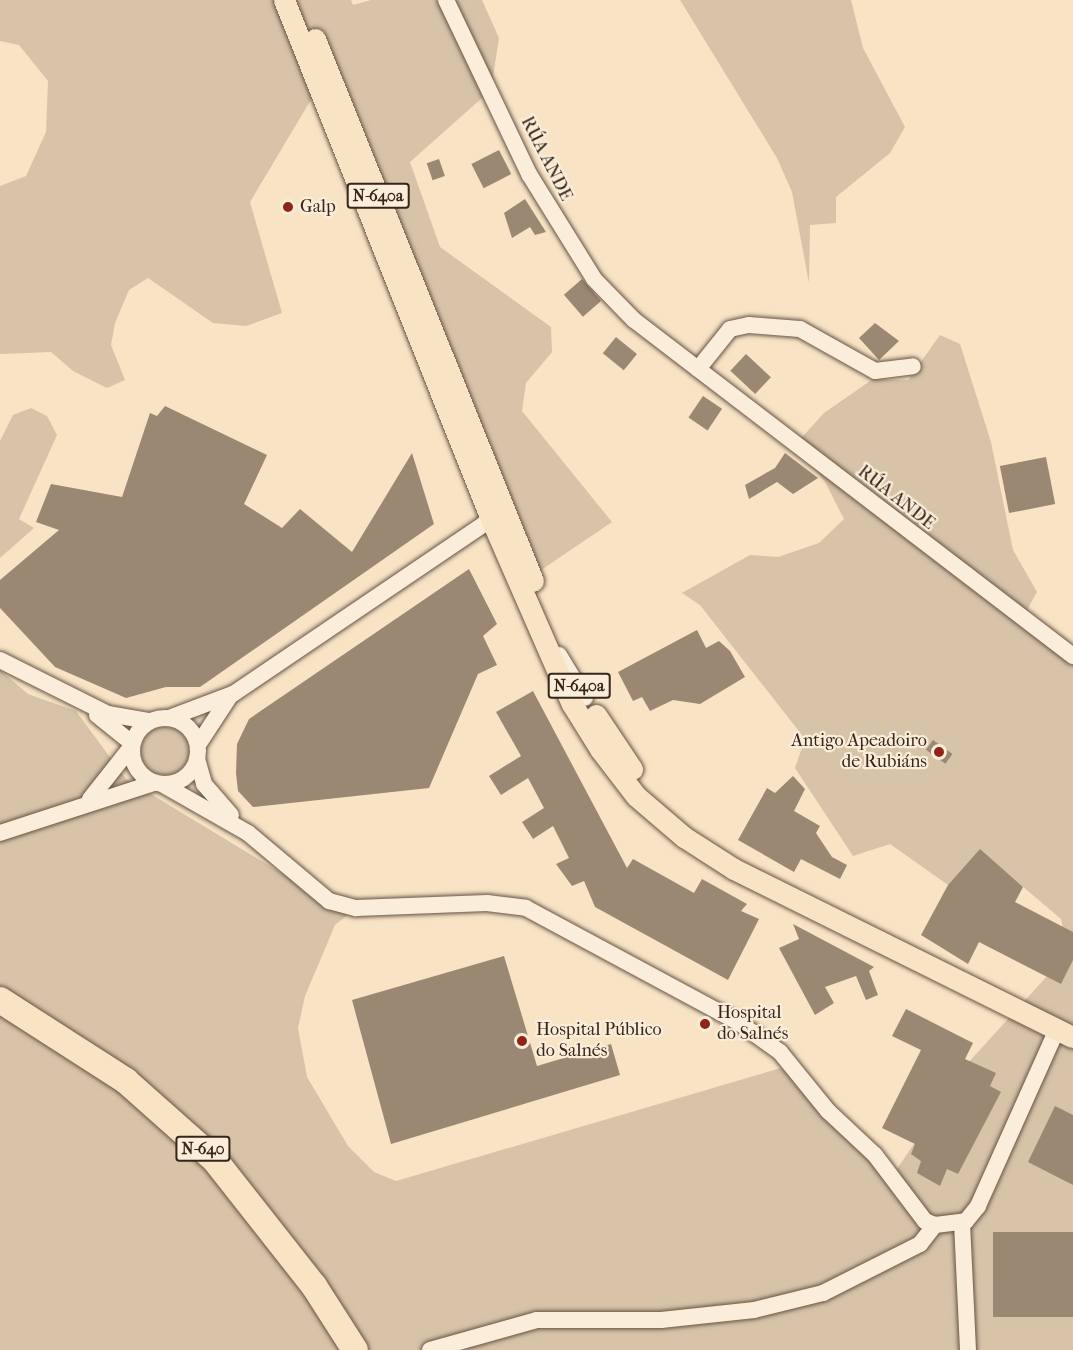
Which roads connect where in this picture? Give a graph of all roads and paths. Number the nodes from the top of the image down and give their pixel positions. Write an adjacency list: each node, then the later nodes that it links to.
1 (284, 0): 7 (main road, N-640a)
2 (299, 0): 6 (main road, N-640a)
3 (446, 0): 5 (street, RÚA ANDE)
4 (913, 366): 5 (street)
5 (698, 369): 8 (street, RÚA ANDE)
6 (457, 392): 7 (street); 12 (main road, N-640a)
7 (491, 519): 11 (street); 12 (street); 21 (main road, N-640a)
8 (1073, 656)
9 (0, 660): 10 (street)
10 (67, 694): 14 (street); 15 (street)
11 (233, 694): 13 (street); 16 (street)
12 (585, 698): 21 (main road, N-640a)
13 (169, 718): 14 (street); 16 (street)
14 (148, 722): 15 (street)
15 (132, 745): 17 (street); 18 (street)
16 (198, 752): 17 (street); 20 (street)
17 (158, 784): 18 (street); 20 (street)
18 (82, 805): 19 (street)
19 (0, 833)
20 (248, 833): 25 (street)
21 (804, 902): 23 (main road, N-640a)
22 (0, 1000): 26 (highway, N-640)
23 (1065, 1033): 24 (street)
24 (962, 1223): 25 (street); 28 (street)
25 (935, 1225): 27 (street)
26 (355, 1350)
27 (431, 1350)
28 (968, 1350)

